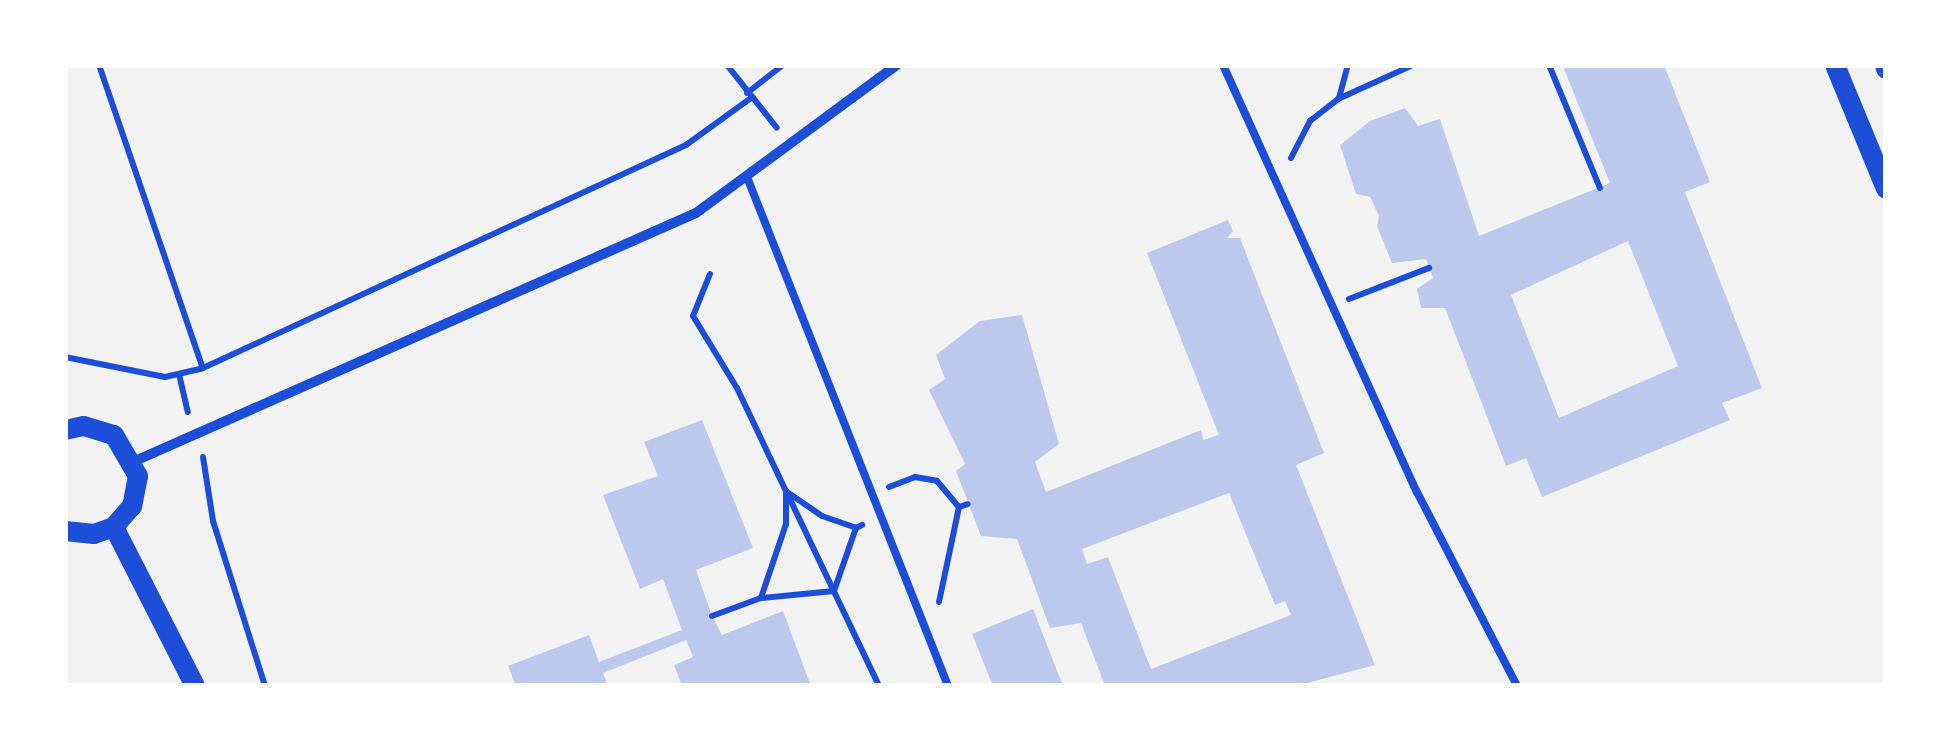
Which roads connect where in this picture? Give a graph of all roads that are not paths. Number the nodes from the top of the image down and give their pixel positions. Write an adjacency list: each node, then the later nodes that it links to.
1 (897, 65): 4 (street)
2 (1223, 65): 12 (lane)
3 (1836, 65): 5 (main road)
4 (747, 177): 7 (street); 11 (lane)
5 (1886, 188)
6 (66, 427): 7 (main road)
7 (134, 461): 8 (main road)
8 (114, 527): 9 (main road); 10 (main road)
9 (65, 531)
10 (195, 686)
11 (948, 686)
12 (1517, 686)

